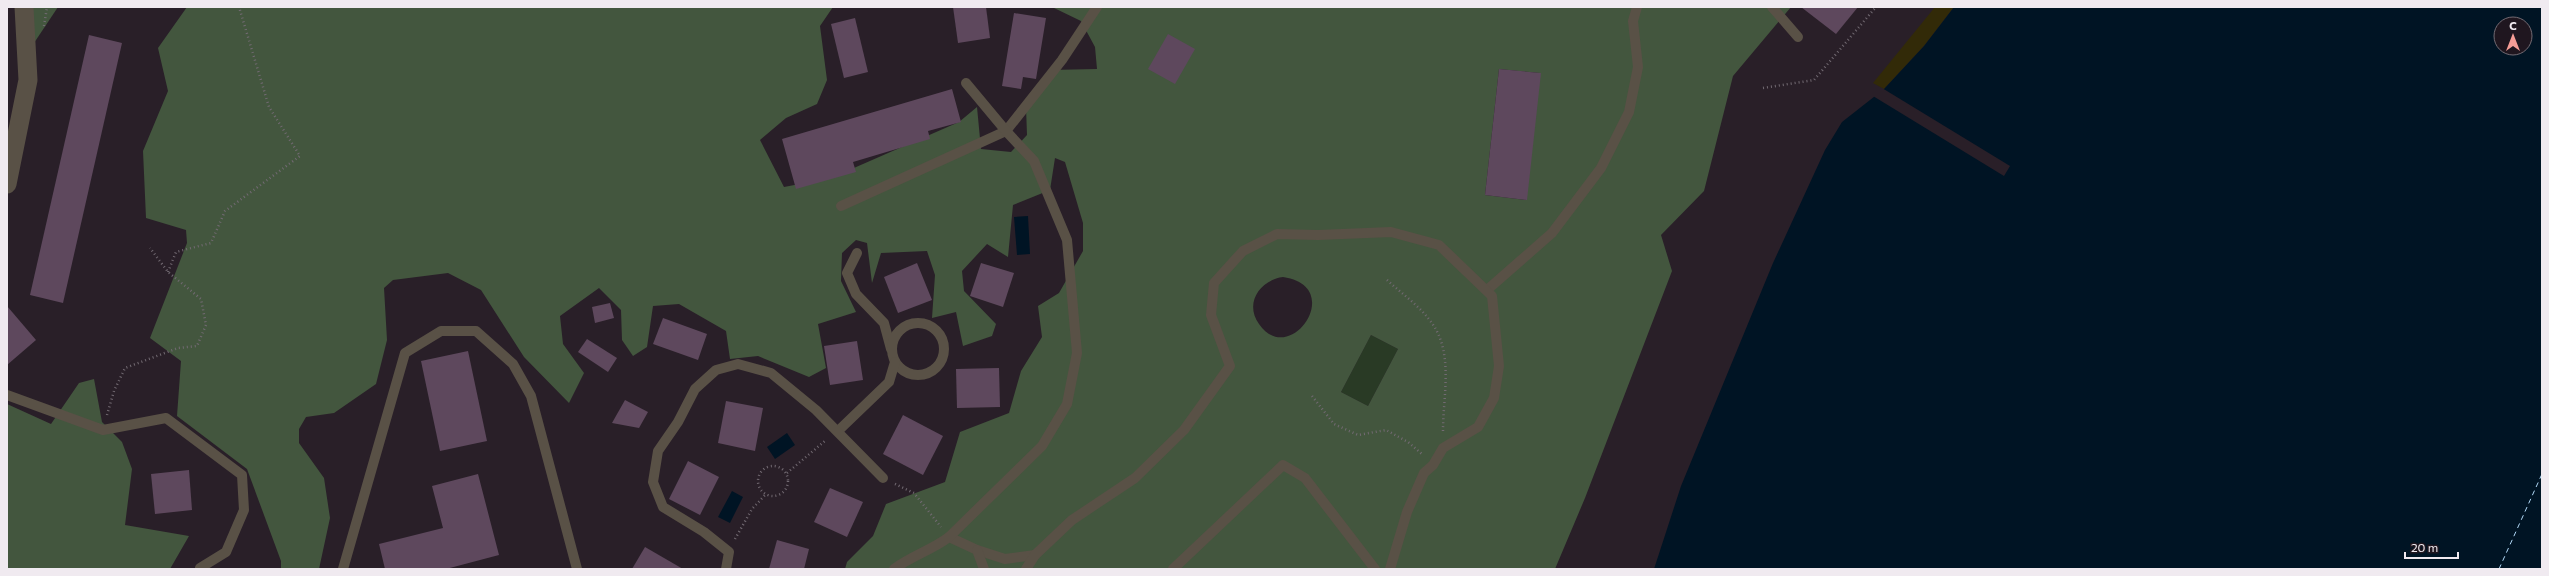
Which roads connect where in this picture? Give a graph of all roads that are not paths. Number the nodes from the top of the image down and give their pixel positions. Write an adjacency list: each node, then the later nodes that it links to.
1 (24, 7): 8 (street)
2 (1097, 7): 7 (lane)
3 (1637, 7): 11 (lane)
4 (1772, 7): 5 (lane)
5 (1798, 37)
6 (966, 82): 7 (lane)
7 (1006, 131): 9 (lane); 17 (lane)
8 (7, 184)
9 (841, 206)
10 (857, 253): 12 (lane)
11 (1487, 290): 19 (lane); 29 (lane)
12 (892, 349): 13 (lane); 13 (lane)
13 (895, 362): 15 (lane)
14 (7, 395): 20 (lane)
15 (838, 431): 16 (lane); 23 (lane)
16 (883, 478)
17 (949, 537): 18 (lane); 24 (lane)
18 (977, 550): 19 (lane); 25 (lane)
19 (1035, 555): 26 (lane)
20 (200, 568)
21 (343, 569): 22 (lane)
22 (576, 569)
23 (726, 569)
24 (894, 569)
25 (984, 569)
26 (1026, 569)
27 (1173, 569): 28 (lane)
28 (1375, 569)
29 (1390, 569)

